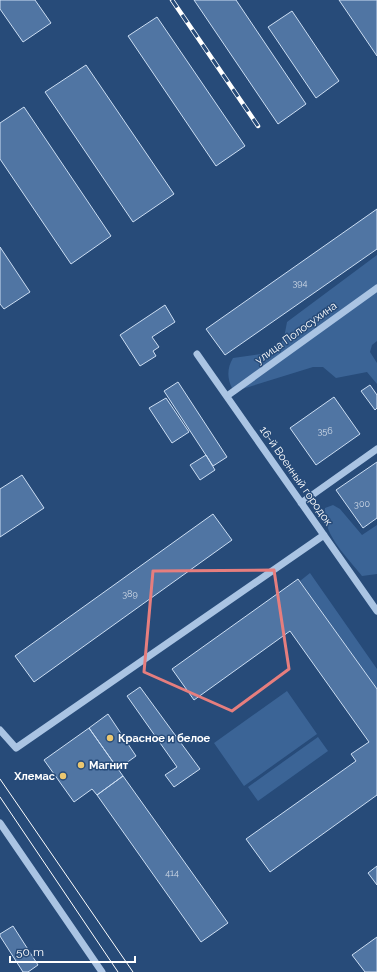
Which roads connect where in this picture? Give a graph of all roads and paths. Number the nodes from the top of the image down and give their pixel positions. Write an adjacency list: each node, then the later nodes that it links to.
1 (377, 288): 3 (street, улица Полосухина)
2 (197, 354): 3 (street, 16-й Военный городок)
3 (227, 396): 5 (street, 16-й Военный городок)
4 (377, 449): 5 (street)
5 (301, 504): 6 (street, 16-й Военный городок)
6 (324, 535): 7 (street, 16-й Военный городок); 8 (street)
7 (377, 612)
8 (0, 730)
9 (0, 823): 10 (street)
10 (102, 972)

